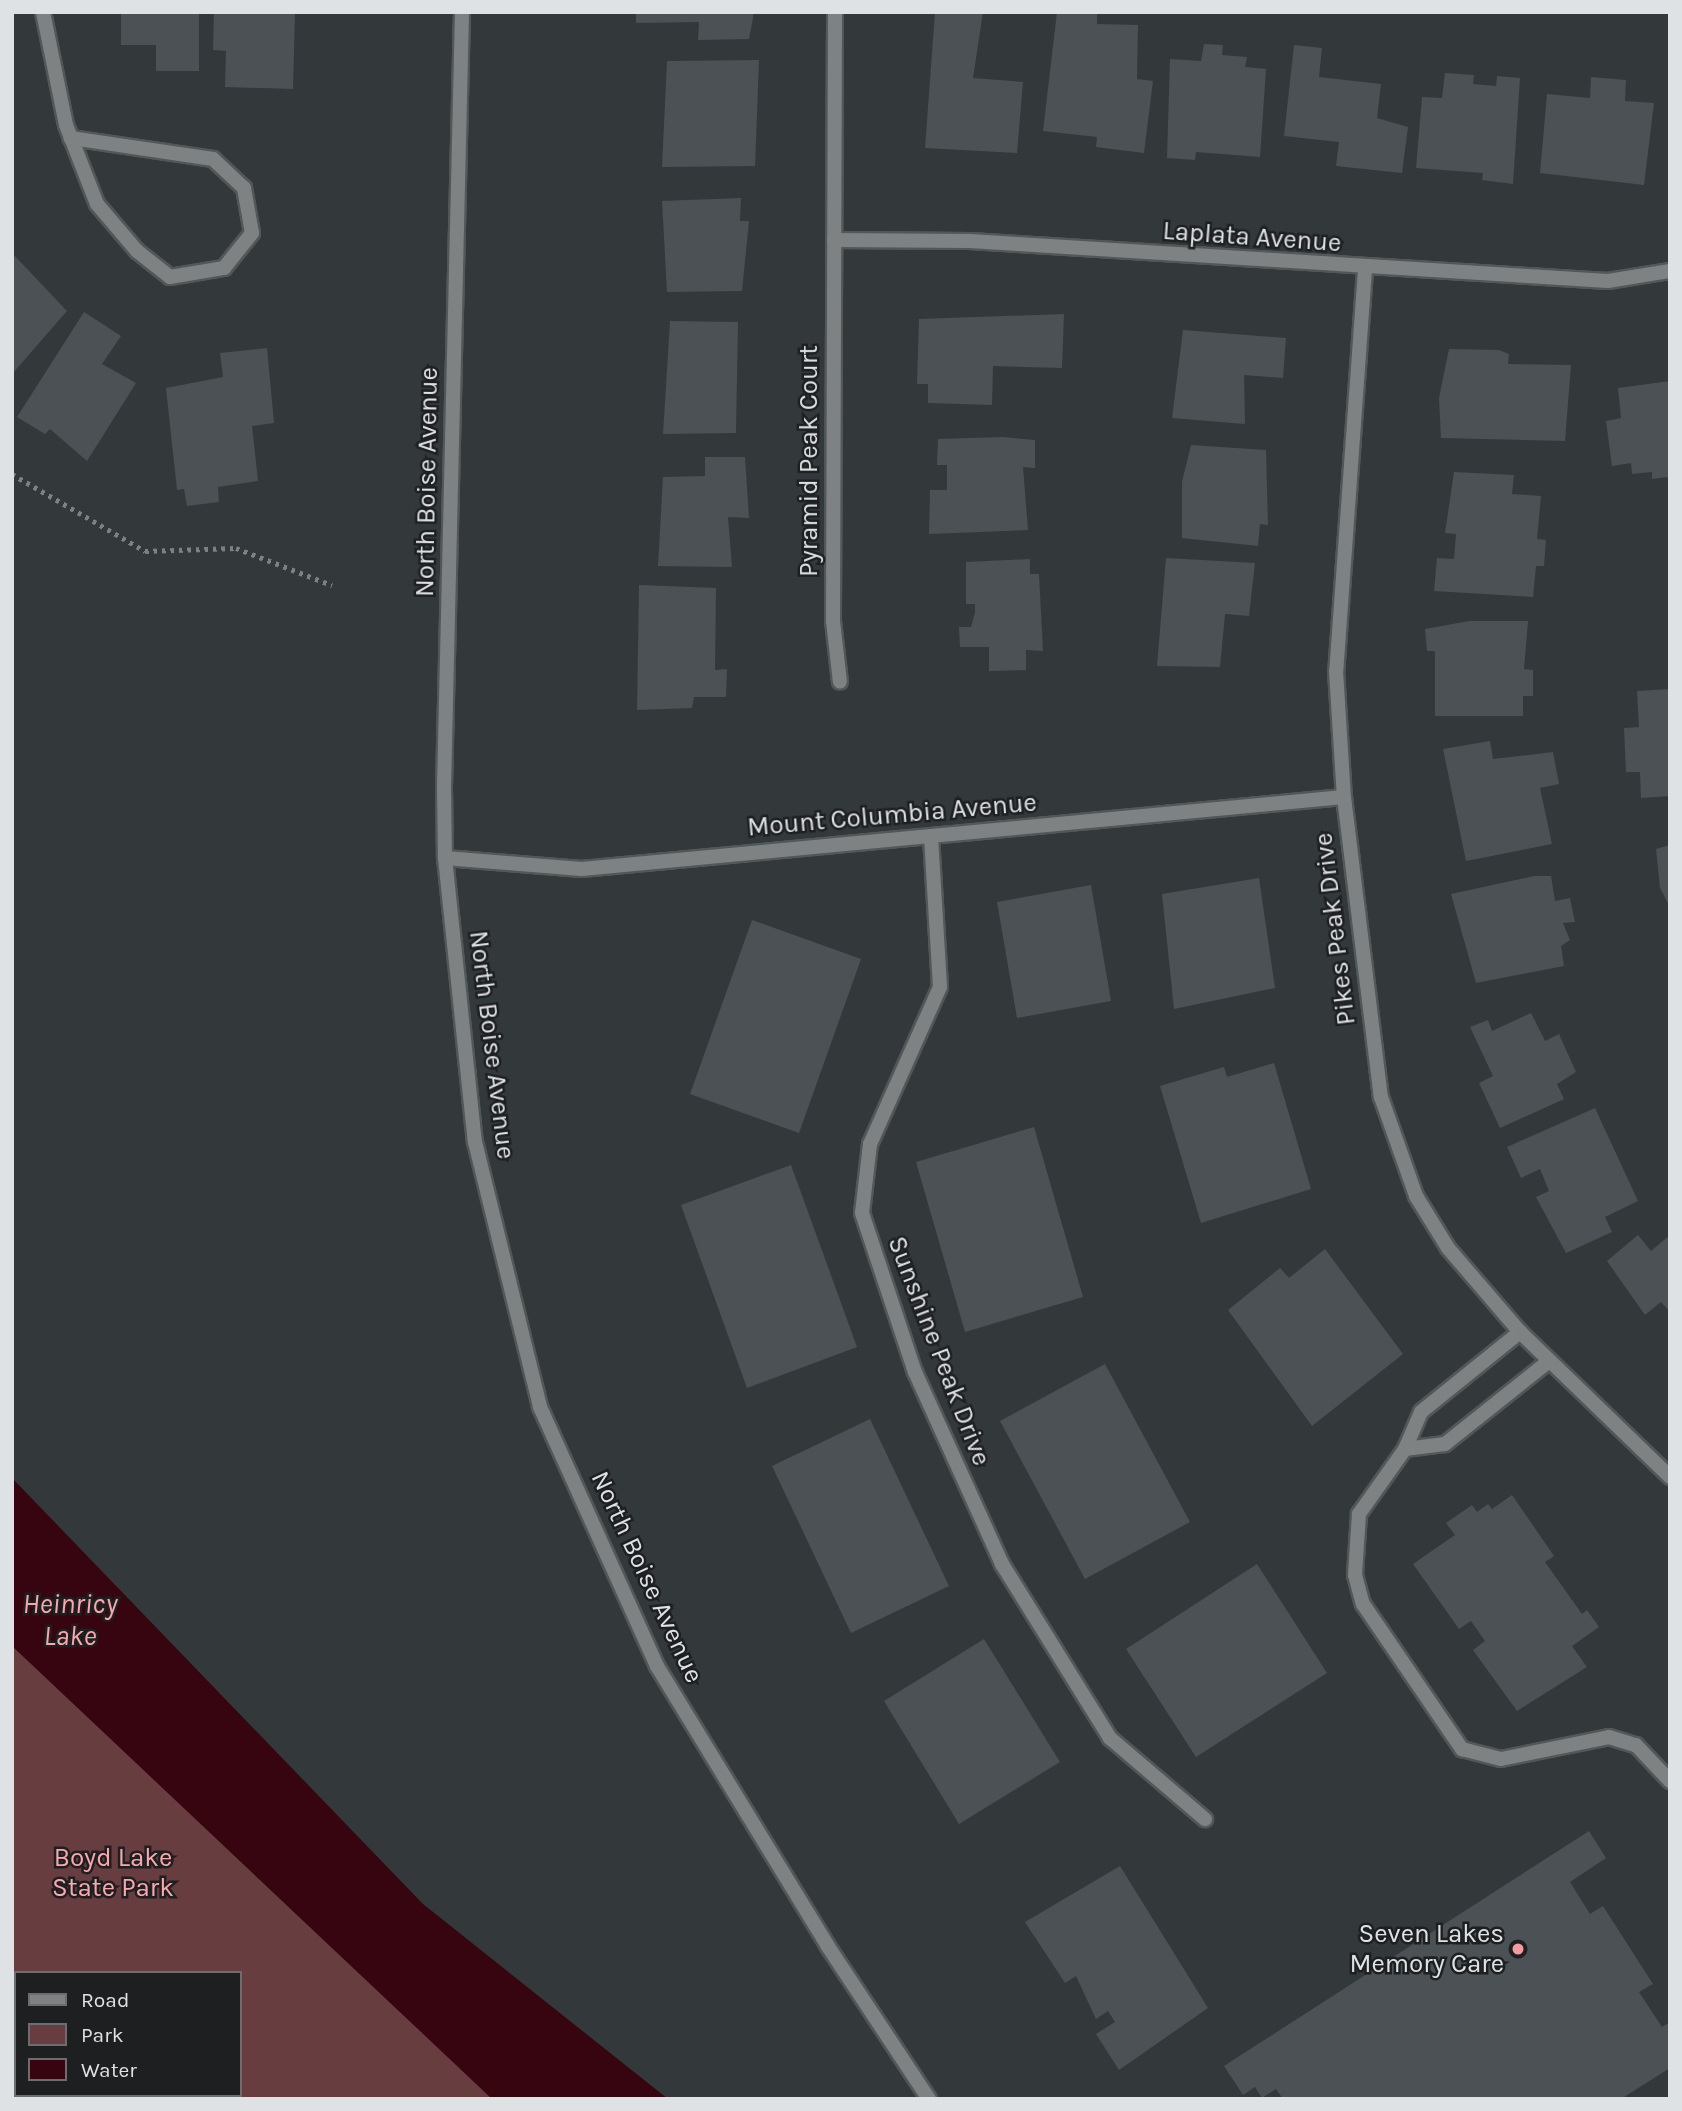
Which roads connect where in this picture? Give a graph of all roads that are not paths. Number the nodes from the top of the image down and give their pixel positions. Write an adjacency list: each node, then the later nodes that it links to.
1 (43, 12): 4 (street)
2 (462, 12): 11 (street, North Boise Avenue)
3 (835, 12): 5 (street, Pyramid Peak Court)
4 (71, 138): 4 (street)
5 (834, 240): 6 (street, Laplata Avenue); 8 (street, Pyramid Peak Court)
6 (1365, 270): 7 (street, Laplata Avenue); 9 (street, Pikes Peak Drive)
7 (1668, 273)
8 (840, 682)
9 (1344, 797): 10 (street, Mount Columbia Avenue); 12 (street, Pikes Peak Drive)
10 (931, 836): 11 (street, Mount Columbia Avenue); 17 (street, Sunshine Peak Drive)
11 (445, 858): 18 (street, North Boise Avenue)
12 (1520, 1332): 13 (street, Pikes Peak Drive); 14 (street)
13 (1549, 1361): 14 (street); 15 (street, Pikes Peak Drive)
14 (1405, 1449): 16 (street)
15 (1670, 1477)
16 (1670, 1781)
17 (1205, 1819)
18 (929, 2099)

